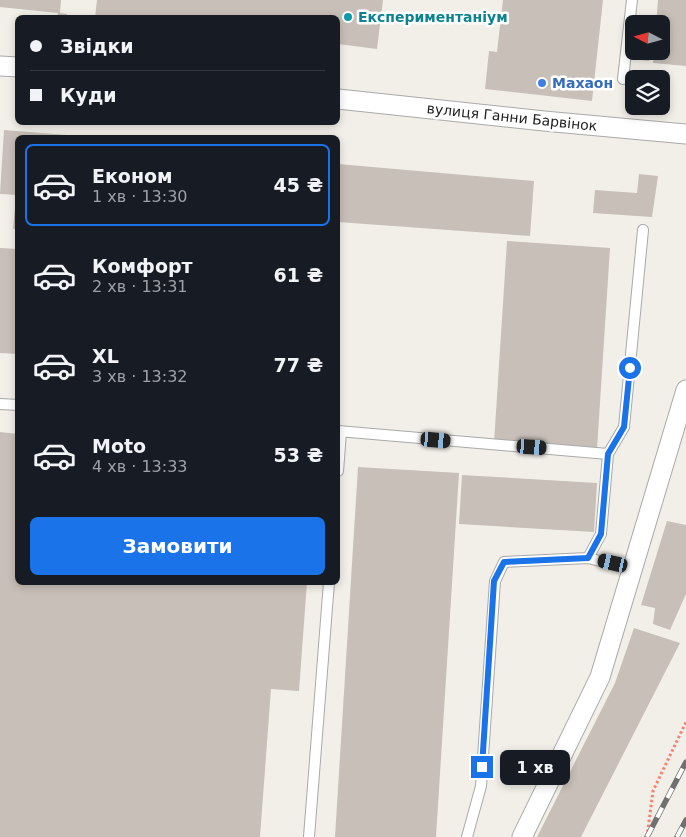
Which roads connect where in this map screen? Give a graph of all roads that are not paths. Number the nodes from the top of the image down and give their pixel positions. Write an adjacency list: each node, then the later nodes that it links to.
1 (632, 0): 4 (lane)
2 (0, 66): 3 (street)
3 (15, 67)
4 (623, 78)
5 (340, 99): 6 (street, вулиця Ганни Барвінок)
6 (686, 134)
7 (643, 230): 12 (lane)
8 (686, 390): 14 (street)
9 (0, 404): 10 (lane)
10 (15, 405)
11 (340, 432): 12 (lane)
12 (608, 454): 13 (lane)
13 (588, 558): 14 (lane); 17 (lane)
14 (632, 569): 18 (street)
15 (329, 585): 16 (lane)
16 (310, 837)
17 (467, 837)
18 (522, 837)

